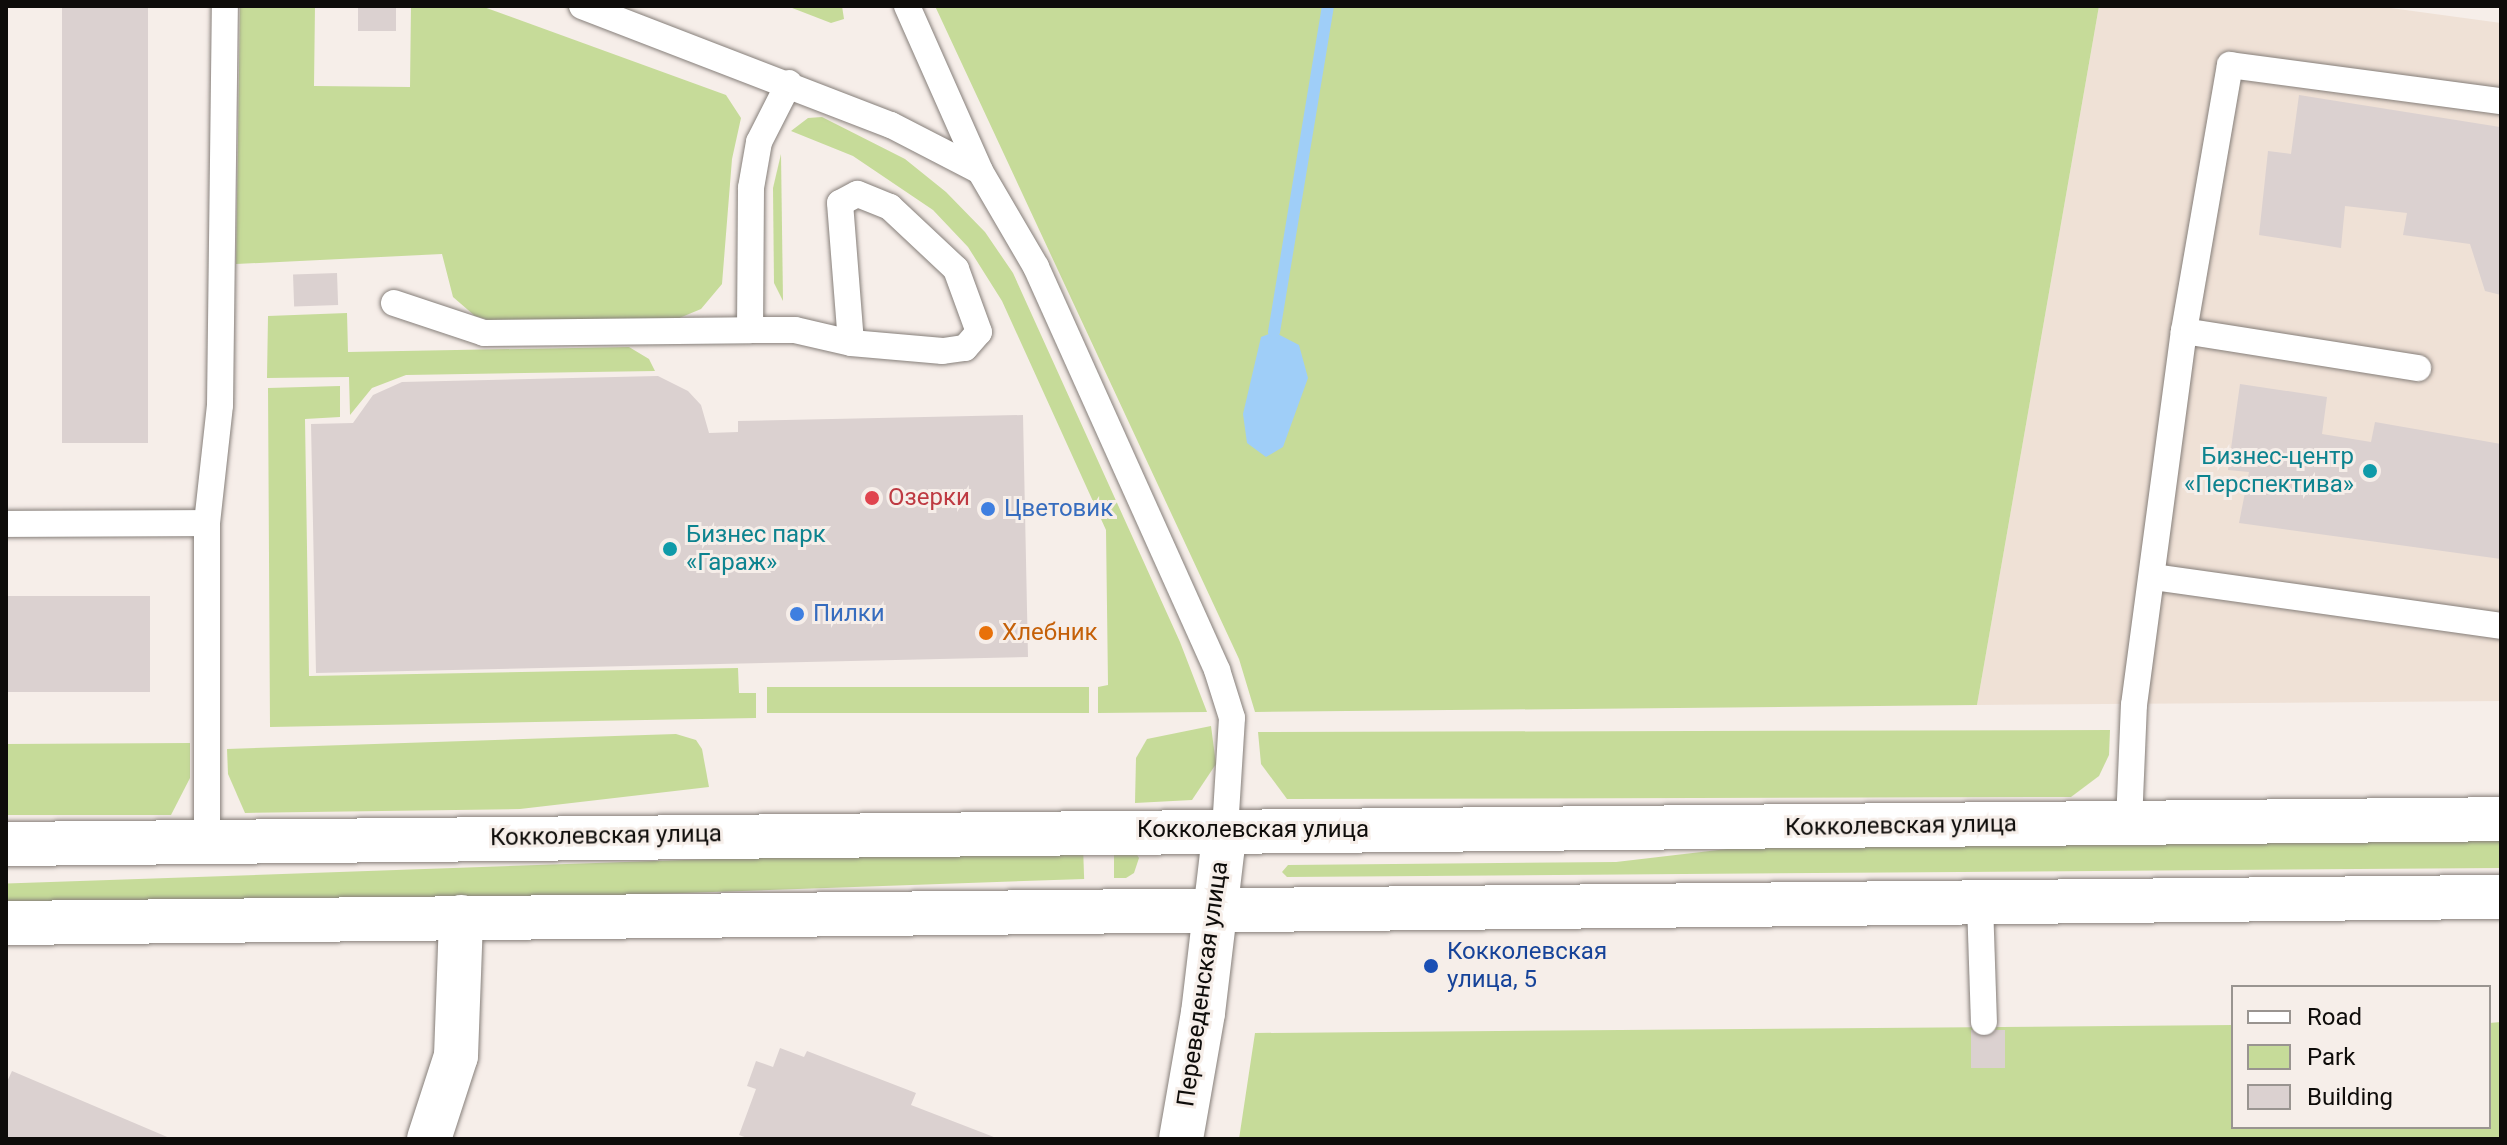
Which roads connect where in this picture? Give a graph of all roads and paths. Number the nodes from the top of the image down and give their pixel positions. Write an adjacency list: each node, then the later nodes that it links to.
1 (225, 6): 12 (lane)
2 (582, 6): 4 (lane)
3 (907, 6): 6 (lane)
4 (789, 83): 6 (lane); 8 (lane)
5 (2501, 101): 9 (lane)
6 (980, 171): 18 (lane)
7 (394, 303): 8 (lane)
8 (750, 330): 10 (lane)
9 (2184, 331): 11 (lane); 14 (lane)
10 (851, 343): 10 (lane)
11 (2418, 368)
12 (207, 523): 13 (lane); 19 (lane)
13 (6, 524)
14 (2153, 577): 15 (lane); 17 (lane)
15 (2501, 626)
16 (2501, 819): 17 (street, Кокколевская улица)
17 (2129, 823): 18 (street, Кокколевская улица)
18 (1225, 829): 19 (street, Кокколевская улица); 23 (street, Переведенская улица)
19 (207, 841): 20 (street, Кокколевская улица)
20 (6, 844)
21 (2501, 897): 22 (street)
22 (1980, 903): 23 (street); 26 (lane)
23 (1214, 908): 24 (street); 28 (street, Переведенская улица)
24 (461, 917): 25 (street); 27 (street)
25 (6, 923)
26 (1984, 1022)
27 (429, 1139)
28 (1181, 1139)

